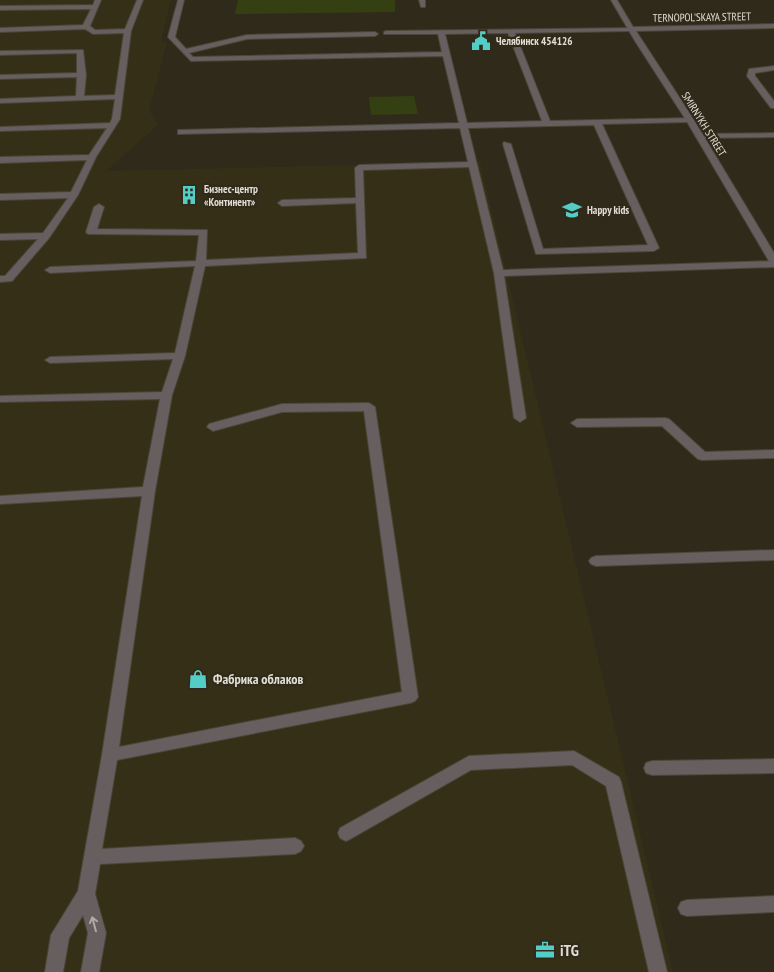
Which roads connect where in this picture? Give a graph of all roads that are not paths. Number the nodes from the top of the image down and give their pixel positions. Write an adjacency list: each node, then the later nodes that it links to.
1 (140, 0): 11 (street)
2 (181, 0): 17 (street)
3 (614, 0): 8 (street, SMIRNYKH STREET)
4 (96, 3): 5 (street); 7 (street)
5 (0, 8)
6 (774, 26): 8 (street, TERNOPOL'SKAYA STREET)
7 (86, 28): 9 (street); 15 (street)
8 (631, 29): 10 (street, TERNOPOL'SKAYA STREET); 27 (street, SMIRNYKH STREET)
9 (0, 30)
10 (511, 31): 12 (street, TERNOPOL'SKAYA STREET); 29 (street)
11 (128, 32): 15 (street); 23 (street)
12 (441, 32): 13 (street, TERNOPOL'SKAYA STREET); 19 (street)
13 (386, 33)
14 (375, 34): 17 (street)
15 (90, 37): 16 (street)
16 (81, 51): 18 (street); 21 (street)
17 (184, 52): 19 (street)
18 (0, 53)
19 (446, 54): 31 (street)
20 (774, 68): 26 (street)
21 (82, 74): 22 (street); 24 (street)
22 (0, 77)
23 (118, 97): 24 (street); 30 (street)
24 (80, 98): 25 (street)
25 (0, 101)
26 (774, 106)
27 (690, 120): 28 (street); 35 (street, SMIRNYKH STREET)
28 (597, 123): 29 (street); 36 (street)
29 (547, 124): 31 (street)
30 (112, 125): 32 (street); 37 (street)
31 (464, 126): 33 (street); 39 (street)
32 (0, 128)
33 (181, 132)
34 (774, 135): 35 (street)
35 (699, 136): 48 (street, SMIRNYKH STREET)
36 (507, 144)
37 (92, 157): 38 (street); 40 (street)
38 (0, 160)
39 (473, 164): 42 (street); 50 (street)
40 (74, 195): 41 (street); 45 (street)
41 (0, 196)
42 (361, 200): 43 (street); 47 (street)
43 (282, 203)
44 (99, 207): 47 (street)
45 (46, 236): 46 (street); 51 (street)
46 (0, 237)
47 (201, 263): 49 (street); 53 (street)
48 (774, 263): 50 (street)
49 (50, 270)
50 (498, 273): 57 (street)
51 (4, 279): 52 (street)
52 (0, 292)
53 (180, 356): 54 (street); 55 (street)
54 (50, 360)
55 (166, 395): 56 (street); 61 (street)
56 (0, 399)
57 (520, 418)
58 (577, 423): 60 (street)
59 (213, 427): 65 (street)
60 (774, 454)
61 (149, 491): 62 (street); 65 (street)
62 (0, 500)
63 (774, 555): 64 (street)
64 (596, 561)
65 (110, 756): 70 (street)
66 (774, 766): 67 (street)
67 (652, 768)
68 (346, 833): 76 (street)
69 (295, 846): 70 (street)
70 (92, 857): 71 (street)
71 (86, 894): 74 (street); 75 (street, one-way to 71)
72 (774, 904): 73 (street)
73 (686, 908)
74 (54, 972)
75 (90, 972)
76 (658, 972)

